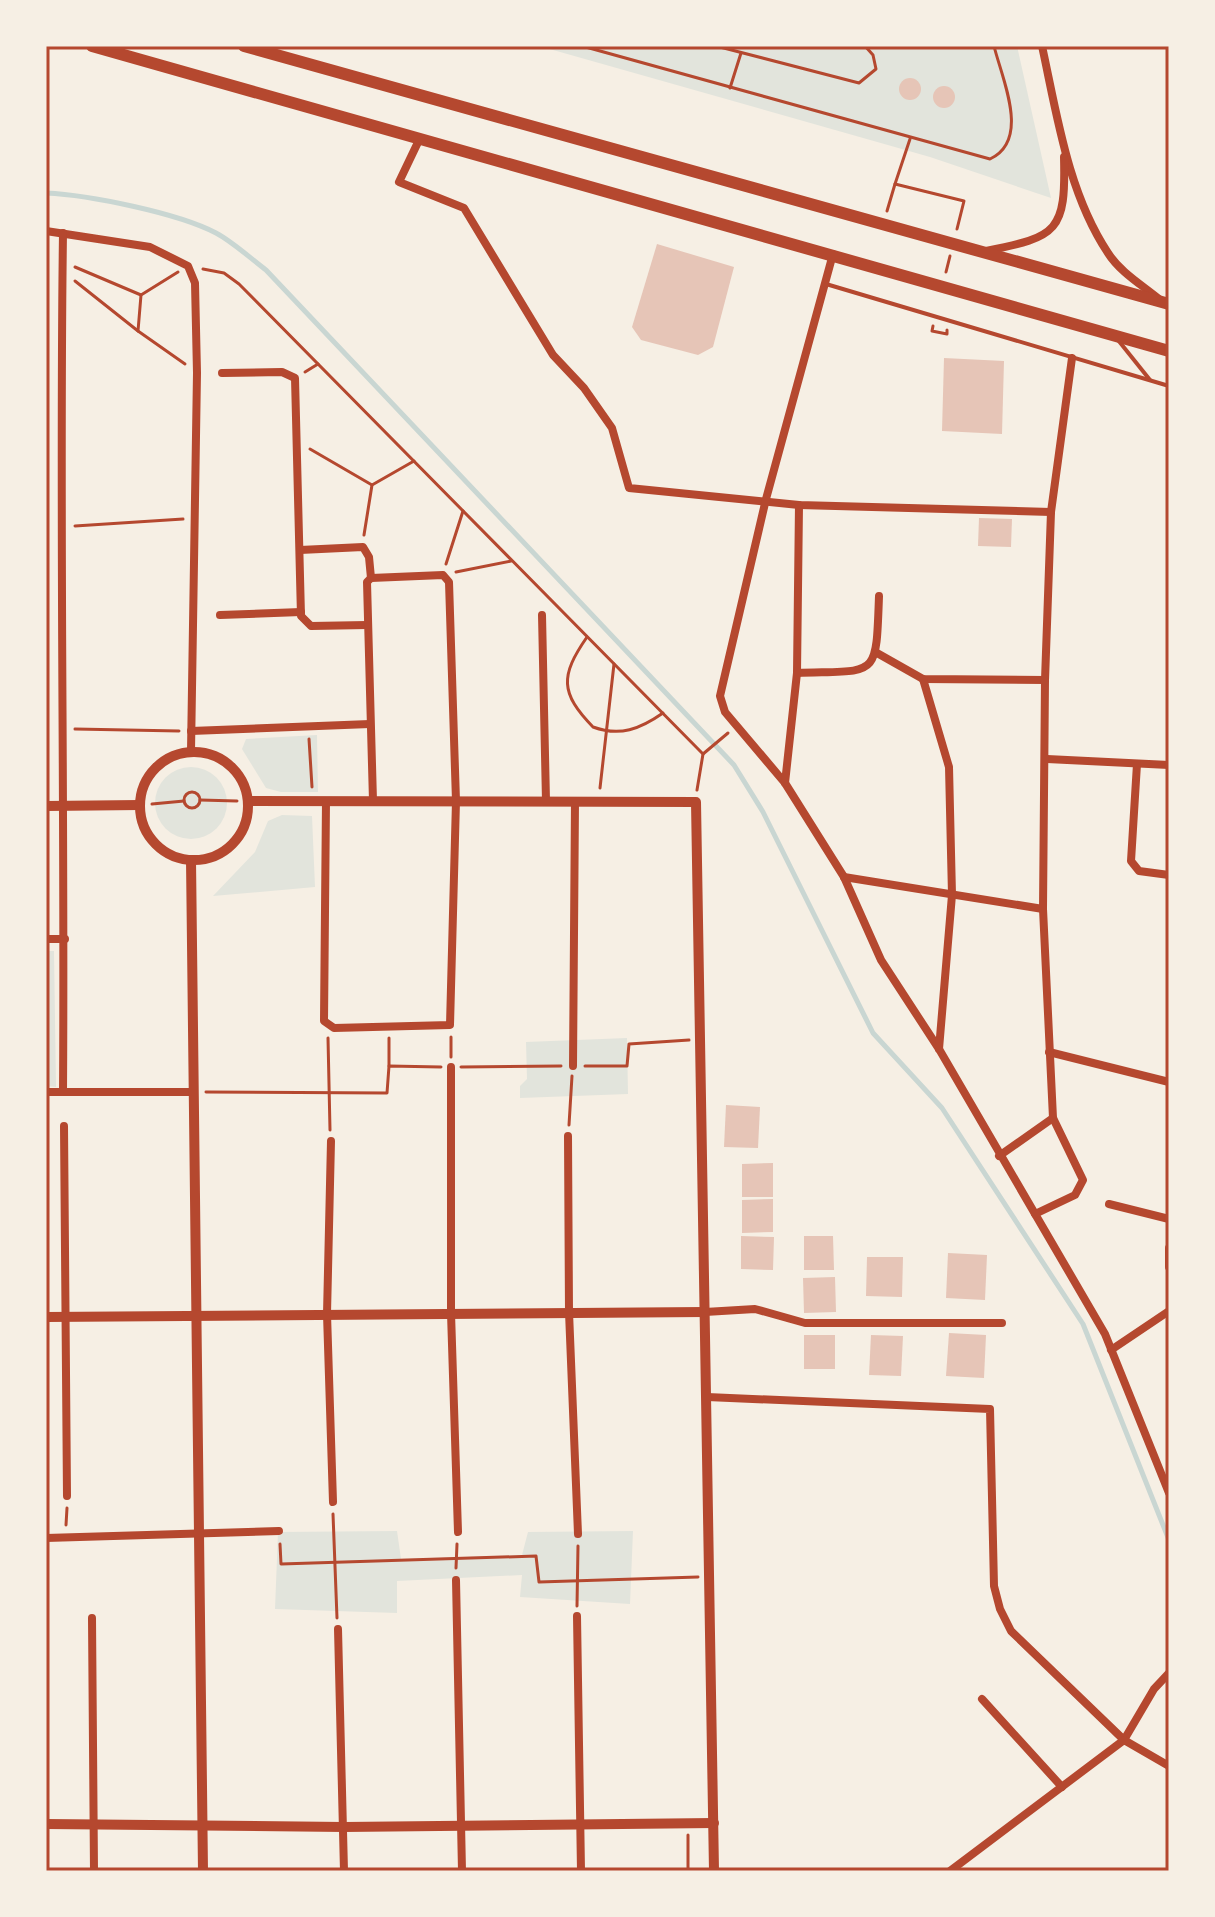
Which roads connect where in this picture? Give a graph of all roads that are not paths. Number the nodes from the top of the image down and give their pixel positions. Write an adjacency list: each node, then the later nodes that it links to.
1 (92, 46): 4 (main road)
2 (244, 46): 8 (main road)
3 (1042, 46): 5 (street)
4 (420, 138): 9 (main road); 18 (street)
5 (1063, 144): 8 (street); 11 (street)
6 (46, 231): 7 (street)
7 (63, 233): 22 (street); 35 (street)
8 (983, 252): 11 (main road)
9 (833, 254): 10 (street); 12 (main road)
10 (825, 284): 14 (lane); 18 (street)
11 (1167, 304)
12 (1114, 335): 13 (main road); 16 (lane)
13 (1169, 351)
14 (1072, 358): 16 (lane); 20 (street)
15 (222, 373): 23 (street)
16 (1150, 381): 17 (lane)
17 (1169, 386)
18 (766, 499): 19 (street); 40 (street)
19 (799, 505): 20 (street); 31 (street)
20 (1051, 512): 33 (street)
21 (46, 527): 22 (street)
22 (59, 527): 49 (street)
23 (300, 550): 24 (street); 26 (street)
24 (369, 582): 29 (street); 44 (street)
25 (879, 596): 30 (street)
26 (301, 612): 27 (street); 29 (street)
27 (220, 615)
28 (542, 615): 45 (street)
29 (367, 625): 34 (street)
30 (877, 653): 31 (street); 32 (street)
31 (797, 673): 40 (street)
32 (923, 679): 33 (street); 53 (street)
33 (1045, 680): 37 (street)
34 (370, 724): 35 (street); 43 (street)
35 (191, 731): 36 (street)
36 (191, 751): 41 (street); 47 (street)
37 (1047, 759): 38 (street); 54 (street)
38 (1137, 764): 39 (street); 51 (street)
39 (1169, 765)
40 (785, 783): 52 (street)
41 (248, 801): 42 (street); 50 (street)
42 (326, 801): 43 (street); 44 (street)
43 (373, 801): 44 (street)
44 (456, 801): 45 (street)
45 (546, 801): 46 (street)
46 (575, 801): 59 (street); 77 (street)
47 (140, 805): 49 (street); 50 (street)
48 (46, 806): 49 (street)
49 (65, 806): 56 (street)
50 (191, 860): 64 (street)
51 (1169, 875)
52 (844, 877): 53 (street); 57 (street)
53 (952, 895): 54 (street); 57 (street)
54 (1043, 909): 58 (street)
55 (46, 939): 56 (street)
56 (65, 939): 63 (street)
57 (939, 1049): 69 (street)
58 (1049, 1052): 61 (street); 65 (street)
59 (573, 1066)
60 (451, 1067): 78 (street)
61 (1169, 1082)
62 (46, 1092): 63 (street)
63 (63, 1092): 64 (street)
64 (194, 1092): 80 (street)
65 (1053, 1118): 69 (street); 71 (street)
66 (64, 1126): 82 (street)
67 (568, 1136): 76 (street)
68 (331, 1141): 79 (street)
69 (999, 1156): 71 (street)
70 (1109, 1204): 72 (street)
71 (1035, 1214): 84 (street)
72 (1169, 1219)
73 (1169, 1248): 74 (street)
74 (1169, 1267)
75 (1169, 1311): 84 (street)
76 (569, 1312): 77 (street); 78 (street); 93 (street)
77 (705, 1312): 83 (street); 85 (street)
78 (451, 1313): 79 (street); 91 (street)
79 (327, 1314): 80 (street); 89 (street)
80 (197, 1315): 82 (street); 92 (street)
81 (46, 1317): 82 (street)
82 (66, 1317): 88 (street)
83 (1002, 1323)
84 (1111, 1350): 86 (street)
85 (707, 1397): 101 (street); 104 (street)
86 (1166, 1478): 87 (street)
87 (1169, 1493)
88 (67, 1496)
89 (333, 1502)
90 (279, 1531): 92 (street)
91 (458, 1532)
92 (200, 1533): 94 (street); 106 (street)
93 (578, 1534)
94 (46, 1538)
95 (456, 1580): 109 (street)
96 (577, 1616): 107 (street)
97 (92, 1618): 108 (street)
98 (338, 1629): 110 (street)
99 (1169, 1673): 101 (street)
100 (982, 1699): 103 (street)
101 (1124, 1740): 102 (street); 103 (street)
102 (1169, 1766)
103 (1062, 1787): 117 (street)
104 (714, 1823): 107 (street); 116 (street)
105 (46, 1824): 108 (street)
106 (204, 1824): 108 (street); 110 (street); 112 (street)
107 (582, 1824): 109 (street); 115 (street)
108 (94, 1825): 111 (street)
109 (463, 1826): 110 (street); 114 (street)
110 (344, 1827): 113 (street)
111 (94, 1871)
112 (203, 1871)
113 (344, 1871)
114 (462, 1871)
115 (581, 1871)
116 (714, 1871)
117 (950, 1871)

